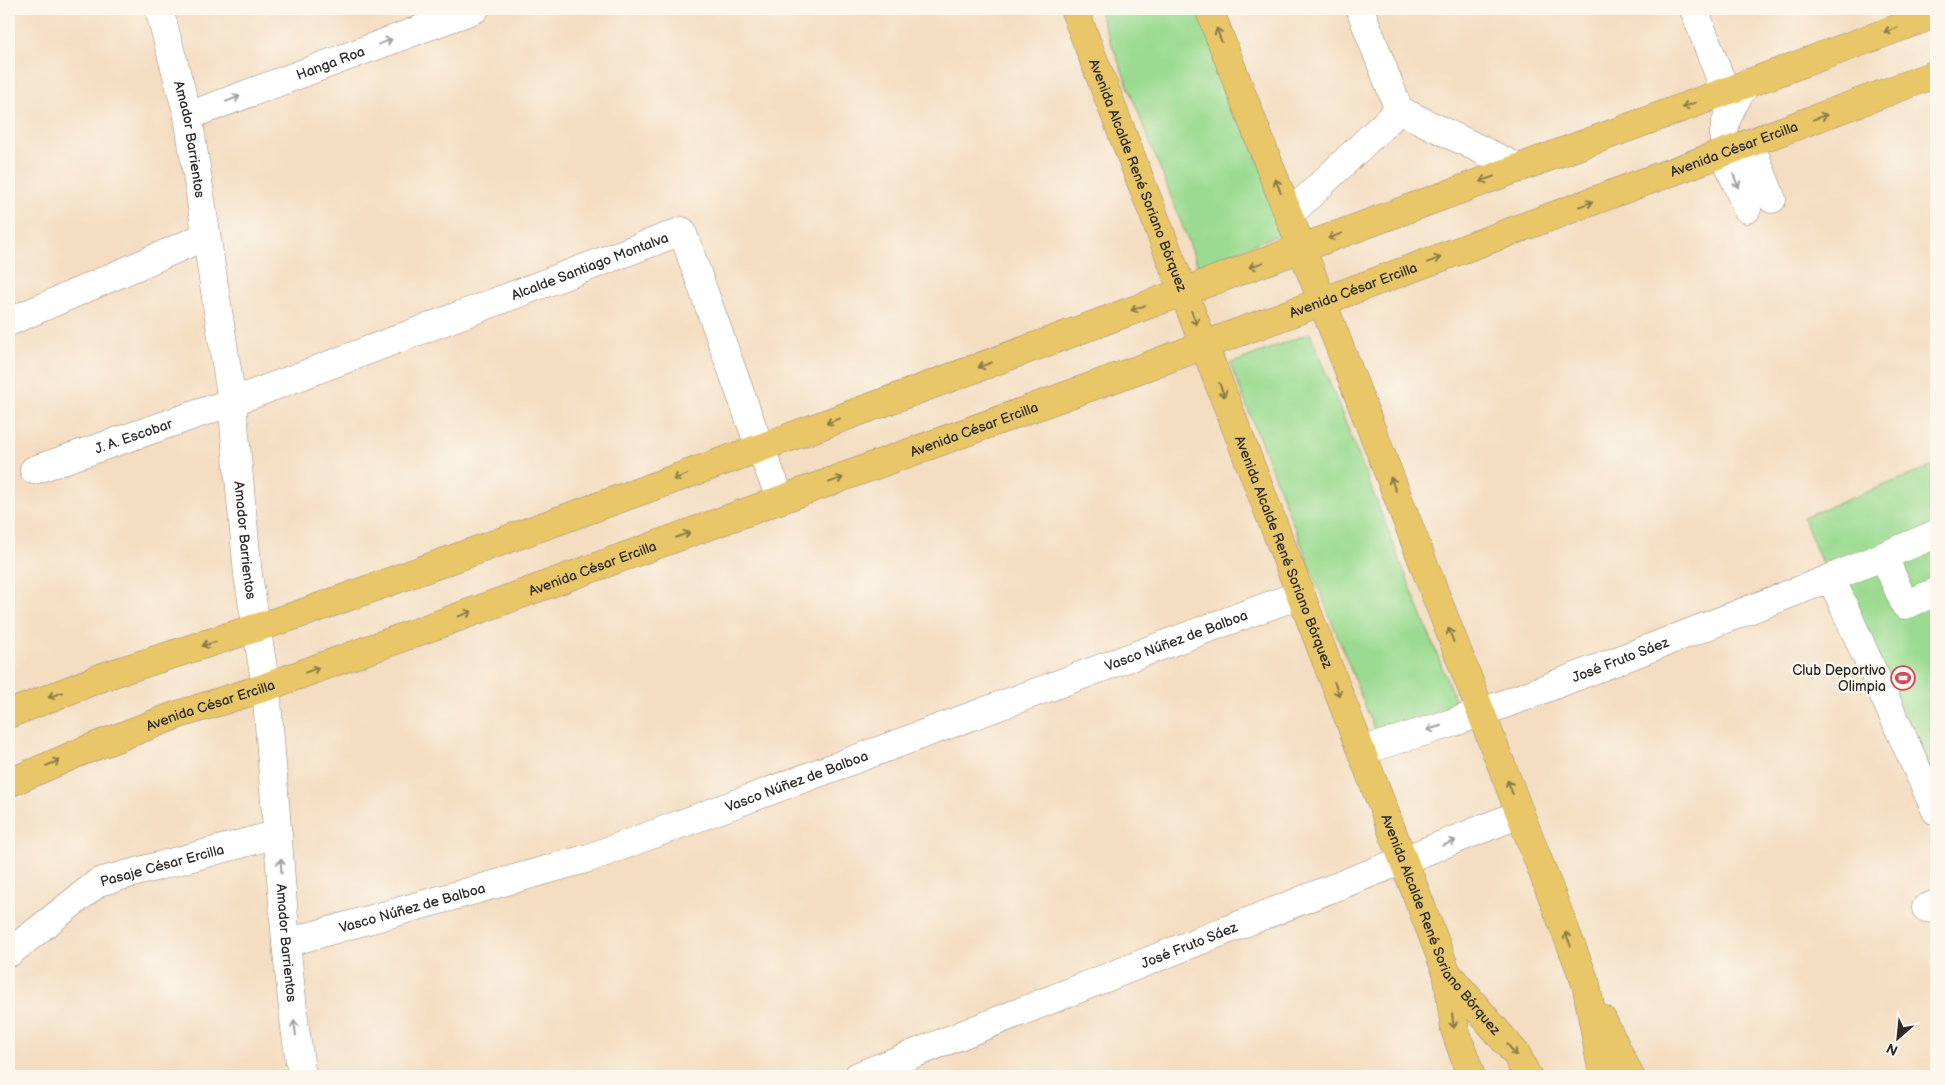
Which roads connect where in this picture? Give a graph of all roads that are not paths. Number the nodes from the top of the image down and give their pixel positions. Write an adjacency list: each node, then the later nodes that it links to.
1 (159, 9): 11 (street, Amador Barrientos)
2 (475, 9): 11 (street, Hanga Roa, one-way to 2)
3 (1074, 9): 20 (main road, Avenida Alcalde René Soriano Bórquez)
4 (1209, 9): 17 (main road, one-way to 4)
5 (1360, 9): 10 (street)
6 (1694, 9): 9 (street)
7 (1936, 14): 9 (main road, one-way to 9)
8 (1936, 74): 12 (main road, Avenida César Ercilla, one-way to 8)
9 (1737, 87): 13 (street); 14 (main road, one-way to 14)
10 (1399, 110): 14 (street); 17 (street)
11 (188, 116): 18 (street, Amador Barrientos)
12 (1750, 143): 13 (main road, Avenida César Ercilla); 15 (street)
13 (1724, 152): 16 (street, one-way to 16); 21 (main road, Avenida César Ercilla, one-way to 13)
14 (1519, 168): 19 (main road, one-way to 19)
15 (1772, 199)
16 (1747, 209)
17 (1289, 215): 19 (main road)
18 (206, 236): 22 (street); 24 (street, Amador Barrientos)
19 (1302, 248): 20 (main road, one-way to 20); 21 (main road)
20 (1184, 291): 23 (main road, Avenida Alcalde René Soriano Bórquez, one-way to 23); 25 (main road, one-way to 25)
21 (1322, 301): 23 (main road, Avenida César Ercilla); 35 (main road, one-way to 21)
22 (9, 322)
23 (1204, 345): 27 (main road, Avenida César Ercilla, one-way to 23); 32 (main road, Avenida Alcalde René Soriano Bórquez, one-way to 32)
24 (232, 402): 25 (street, Alcalde Santiago Montalva); 26 (street, J. A. Escobar); 33 (street, Amador Barrientos)
25 (760, 448): 27 (street, Alcalde Santiago Montalva); 33 (main road, one-way to 33)
26 (34, 470)
27 (781, 500): 34 (main road, Avenida César Ercilla, one-way to 27)
28 (1936, 534): 29 (street, José Fruto Sáez)
29 (1880, 558): 30 (street, José Fruto Sáez); 31 (street)
30 (1831, 578): 35 (street, José Fruto Sáez); 39 (street)
31 (1936, 592)
32 (1301, 594): 37 (main road, Avenida Alcalde René Soriano Bórquez, one-way to 37); 43 (street, Vasco Núñez de Balboa)
33 (255, 629): 34 (street, Amador Barrientos); 36 (main road, one-way to 36)
34 (266, 687): 38 (main road, Avenida César Ercilla, one-way to 34); 41 (street, Amador Barrientos)
35 (1480, 712): 37 (street, José Fruto Sáez, one-way to 37); 40 (main road, one-way to 35)
36 (9, 714)
37 (1361, 751): 42 (main road, Avenida Alcalde René Soriano Bórquez)
38 (9, 783)
39 (1936, 810)
40 (1520, 814): 42 (street, José Fruto Sáez, one-way to 40); 46 (main road, one-way to 40)
41 (278, 834): 43 (street, Amador Barrientos, one-way to 41); 44 (street, Pasaje César Ercilla)
42 (1404, 861): 45 (main road, Avenida Alcalde René Soriano Bórquez); 48 (street, José Fruto Sáez)
43 (286, 943): 47 (street, Amador Barrientos, one-way to 43)
44 (9, 953)
45 (1447, 973): 49 (main road, one-way to 49); 50 (main road, Avenida Alcalde René Soriano Bórquez, one-way to 50)
46 (1586, 984): 51 (main road); 52 (main road)
47 (302, 1076)
48 (858, 1076)
49 (1472, 1076)
50 (1527, 1076)
51 (1603, 1076)
52 (1630, 1076)

